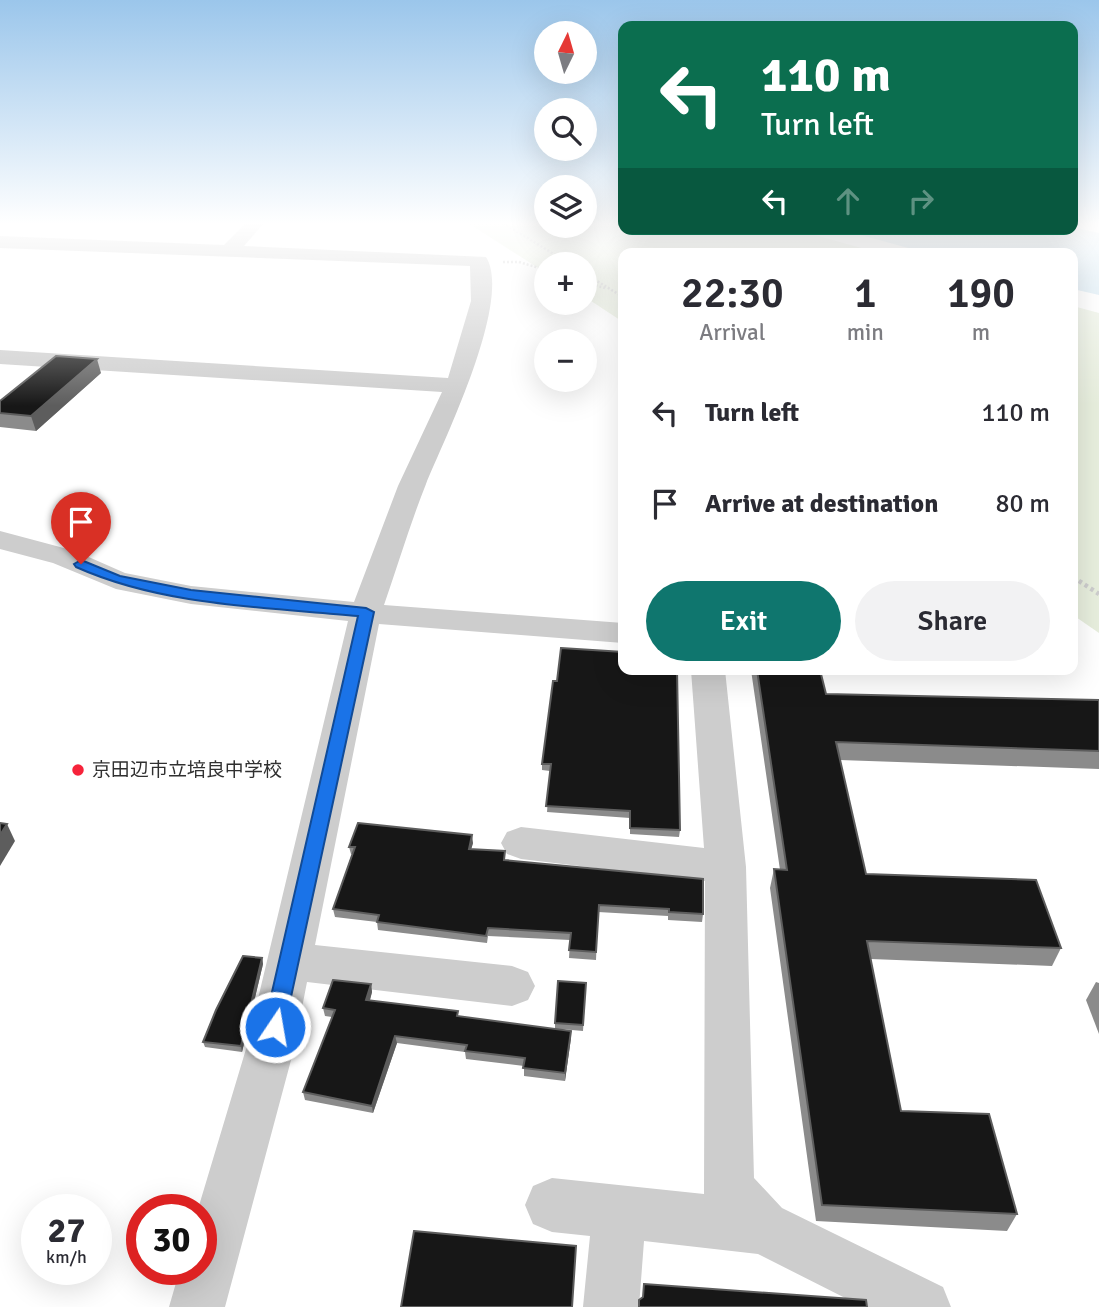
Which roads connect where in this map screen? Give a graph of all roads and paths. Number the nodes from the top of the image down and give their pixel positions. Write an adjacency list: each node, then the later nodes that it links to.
1 (480, 284): 7 (street)
2 (603, 284): 4 (path)
3 (597, 286): 4 (path)
4 (613, 290): 5 (path)
5 (618, 294)
6 (0, 357): 7 (street)
7 (457, 386): 11 (street)
8 (0, 540): 11 (street)
9 (1078, 580): 10 (path)
10 (1099, 594)
11 (366, 612): 12 (street); 16 (street)
12 (618, 633)
13 (708, 675): 15 (street)
14 (521, 843): 15 (street)
15 (726, 867): 20 (street)
16 (290, 961): 17 (street); 21 (street)
17 (512, 986)
18 (552, 1205): 19 (street)
19 (619, 1212): 20 (street); 22 (street)
20 (763, 1227): 23 (street)
21 (197, 1307)
22 (611, 1307)
23 (923, 1307)

